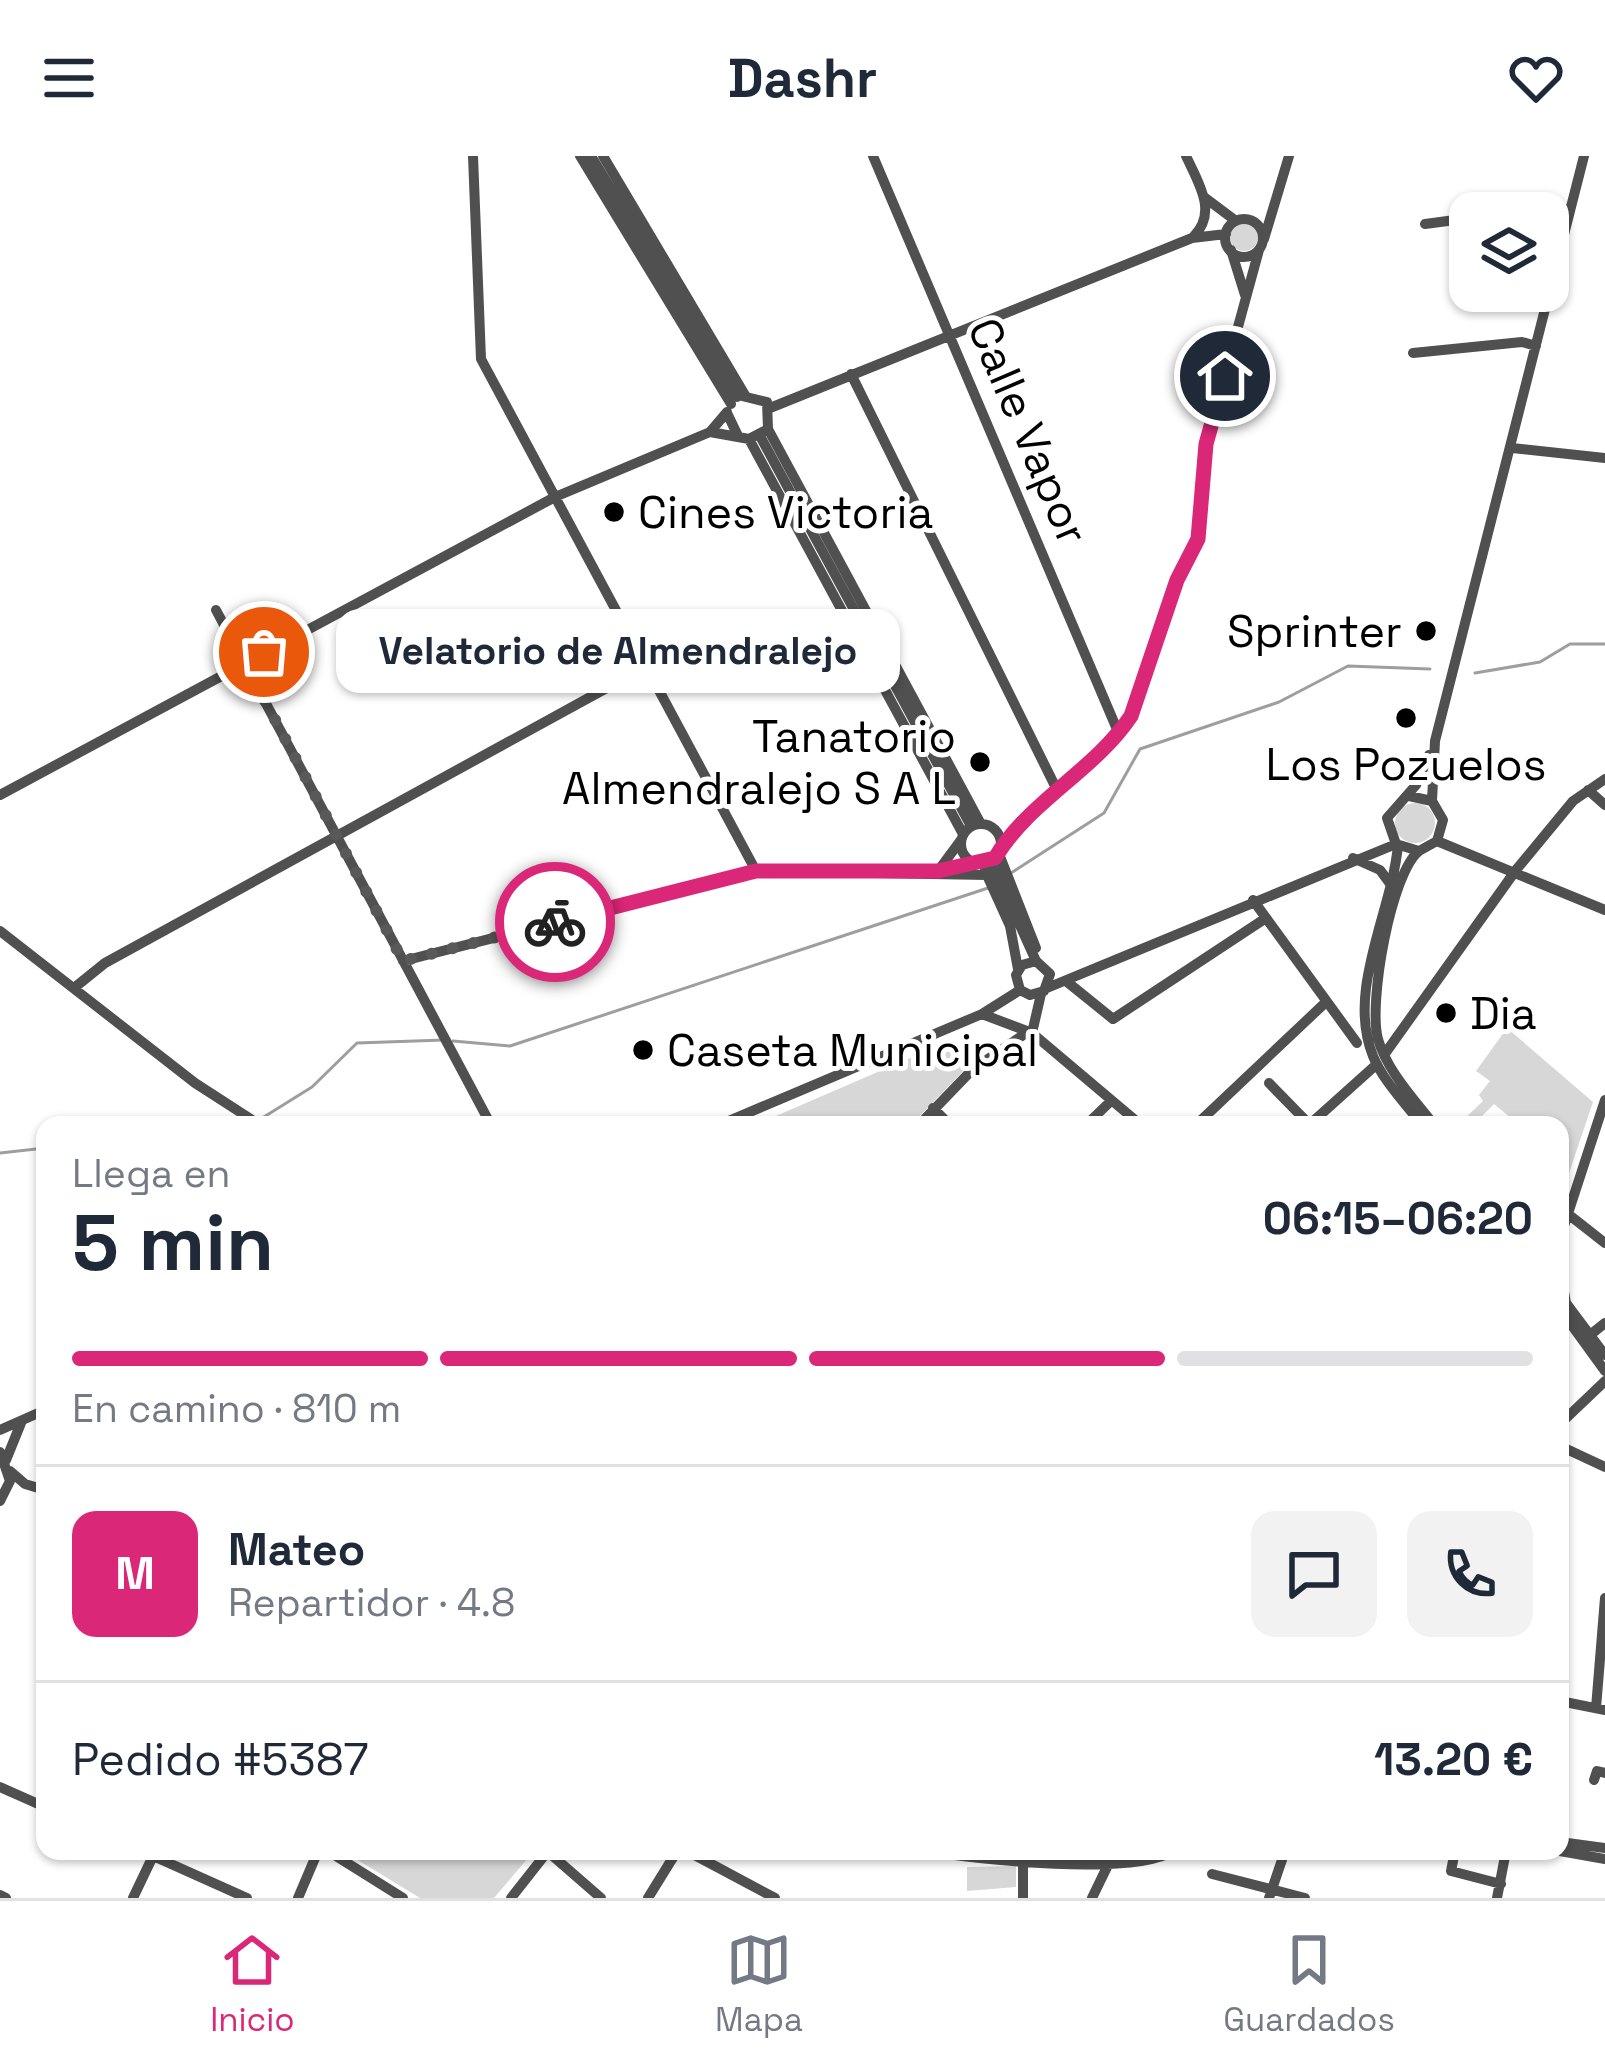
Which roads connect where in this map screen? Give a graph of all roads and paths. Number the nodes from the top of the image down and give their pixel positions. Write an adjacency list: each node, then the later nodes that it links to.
1 (473, 156): 30 (street)
2 (580, 156): 24 (street)
3 (591, 156): 24 (street)
4 (603, 156): 24 (street)
5 (873, 156): 20 (street, Calle Vapor)
6 (1186, 156): 10 (street)
7 (1289, 156): 9 (street)
8 (1584, 156): 11 (street)
9 (1278, 196): 12 (street); 17 (street)
10 (1204, 197): 12 (street); 16 (street)
11 (1570, 209): 21 (street)
12 (1243, 220): 15 (street); 17 (street)
13 (1449, 221): 14 (street)
14 (1425, 224)
15 (1226, 234): 16 (street); 18 (street)
16 (1192, 238): 20 (street)
17 (1261, 245): 18 (street); 19 (street)
18 (1231, 250): 19 (street)
19 (1246, 298): 34 (street)
20 (948, 334): 23 (street); 34 (street, Calle Vapor)
21 (1536, 346): 22 (street); 28 (street)
22 (1413, 353)
23 (851, 374): 25 (street); 37 (street)
24 (735, 402): 25 (street); 26 (street); 27 (street)
25 (770, 408): 27 (street)
26 (710, 432): 27 (street); 30 (street)
27 (754, 435): 45 (street); 45 (street)
28 (1512, 448): 29 (street); 35 (street)
29 (1605, 458)
30 (555, 497): 32 (street); 33 (street)
31 (216, 610): 32 (street)
32 (245, 663): 39 (street); 46 (street)
33 (645, 667): 46 (street); 54 (street)
34 (1119, 734): 37 (street)
35 (1435, 741): 40 (street); 41 (street)
36 (1605, 779): 38 (street)
37 (1057, 790): 43 (street)
38 (1588, 790): 42 (street); 53 (street)
39 (0, 795)
40 (1408, 796): 41 (street); 44 (street)
41 (1432, 801): 47 (street)
42 (1605, 805)
43 (1020, 822): 45 (street); 52 (street)
44 (1387, 826): 48 (street); 49 (street)
45 (973, 829): 52 (street); 52 (street); 55 (street)
46 (338, 836): 62 (street); 67 (street)
47 (1437, 841): 50 (street); 53 (street)
48 (1397, 845): 49 (street); 50 (street); 56 (street)
49 (1370, 851): 51 (street)
50 (1419, 851): 74 (street)
51 (1353, 858): 56 (street); 57 (street)
52 (994, 870): 55 (street); 61 (street); 63 (street); 64 (street)
53 (1516, 870): 58 (street); 74 (street)
54 (756, 871): 55 (street); 62 (street)
55 (938, 871)
56 (1391, 885): 74 (street)
57 (1253, 900): 59 (street); 65 (street)
58 (1605, 910)
59 (1266, 918): 66 (street); 70 (street)
60 (0, 932): 67 (street)
61 (1023, 937): 63 (street); 64 (street)
62 (403, 961): 80 (street)
63 (1042, 964): 64 (street); 65 (street); 68 (street)
64 (1018, 970): 69 (street); 71 (street)
65 (1083, 974): 66 (street)
66 (1066, 981): 68 (street)
67 (74, 988): 79 (street)
68 (1044, 991): 69 (street); 72 (street)
69 (1023, 992): 71 (street); 72 (street)
70 (1325, 1002): 73 (street); 86 (street)
71 (982, 1014): 72 (street); 81 (street)
72 (1031, 1032): 77 (street); 78 (street)
73 (1357, 1042)
74 (1380, 1059): 88 (street); 89 (street); 90 (street)
75 (1269, 1083): 87 (street)
76 (1605, 1100): 91 (street)
77 (1111, 1101): 84 (street); 85 (street)
78 (933, 1108): 82 (street); 83 (street)
79 (246, 1116)
80 (486, 1116)
81 (740, 1116)
82 (926, 1116)
83 (941, 1116)
84 (1095, 1116)
85 (1130, 1116)
86 (1205, 1116)
87 (1300, 1116)
88 (1319, 1116)
89 (1416, 1116)
90 (1427, 1116)
91 (1569, 1211)
92 (1569, 1215): 93 (street)
93 (1605, 1243)
94 (1569, 1307): 97 (street)
95 (1569, 1321): 99 (street)
96 (1605, 1323): 97 (street)
97 (1590, 1335): 98 (street)
98 (1605, 1355)
99 (1605, 1371)
100 (1605, 1381): 102 (street)
101 (36, 1414): 103 (street)
102 (1569, 1415)
103 (23, 1420): 104 (street); 106 (street)
104 (0, 1430)
105 (1569, 1450): 107 (street)
106 (5, 1461): 108 (street); 110 (street)
107 (1605, 1467)
108 (30, 1487): 109 (street); 110 (street)
109 (36, 1488)
110 (3, 1497)
111 (1605, 1598): 113 (street)
112 (1569, 1703): 113 (street)
113 (1600, 1710)
114 (1605, 1773): 115 (street)
115 (1605, 1782)
116 (0, 1787): 117 (street)
117 (36, 1804)
118 (1569, 1846): 120 (street)
119 (1569, 1848): 121 (street)
120 (1605, 1848)
121 (1605, 1858)
122 (145, 1860): 141 (street)
123 (163, 1860): 142 (street)
124 (314, 1860): 143 (street)
125 (342, 1860): 144 (street)
126 (541, 1860): 145 (street)
127 (557, 1860): 138 (street)
128 (671, 1860): 148 (street)
129 (704, 1860): 149 (street)
130 (1006, 1860): 135 (street)
131 (1154, 1860): 136 (street)
132 (1282, 1860): 140 (street)
133 (1453, 1860): 139 (street)
134 (1505, 1860): 139 (street)
135 (1023, 1862): 136 (street); 150 (street)
136 (1108, 1864): 151 (street)
137 (1212, 1874): 140 (street)
138 (582, 1884): 146 (street); 147 (street)
139 (1501, 1884): 153 (street)
140 (1270, 1893): 152 (street)
141 (133, 1898)
142 (247, 1898)
143 (298, 1898)
144 (403, 1898)
145 (511, 1898)
146 (586, 1898)
147 (601, 1898)
148 (648, 1898)
149 (775, 1898)
150 (1022, 1898)
151 (1092, 1898)
152 (1305, 1898)
153 (1497, 1898)

